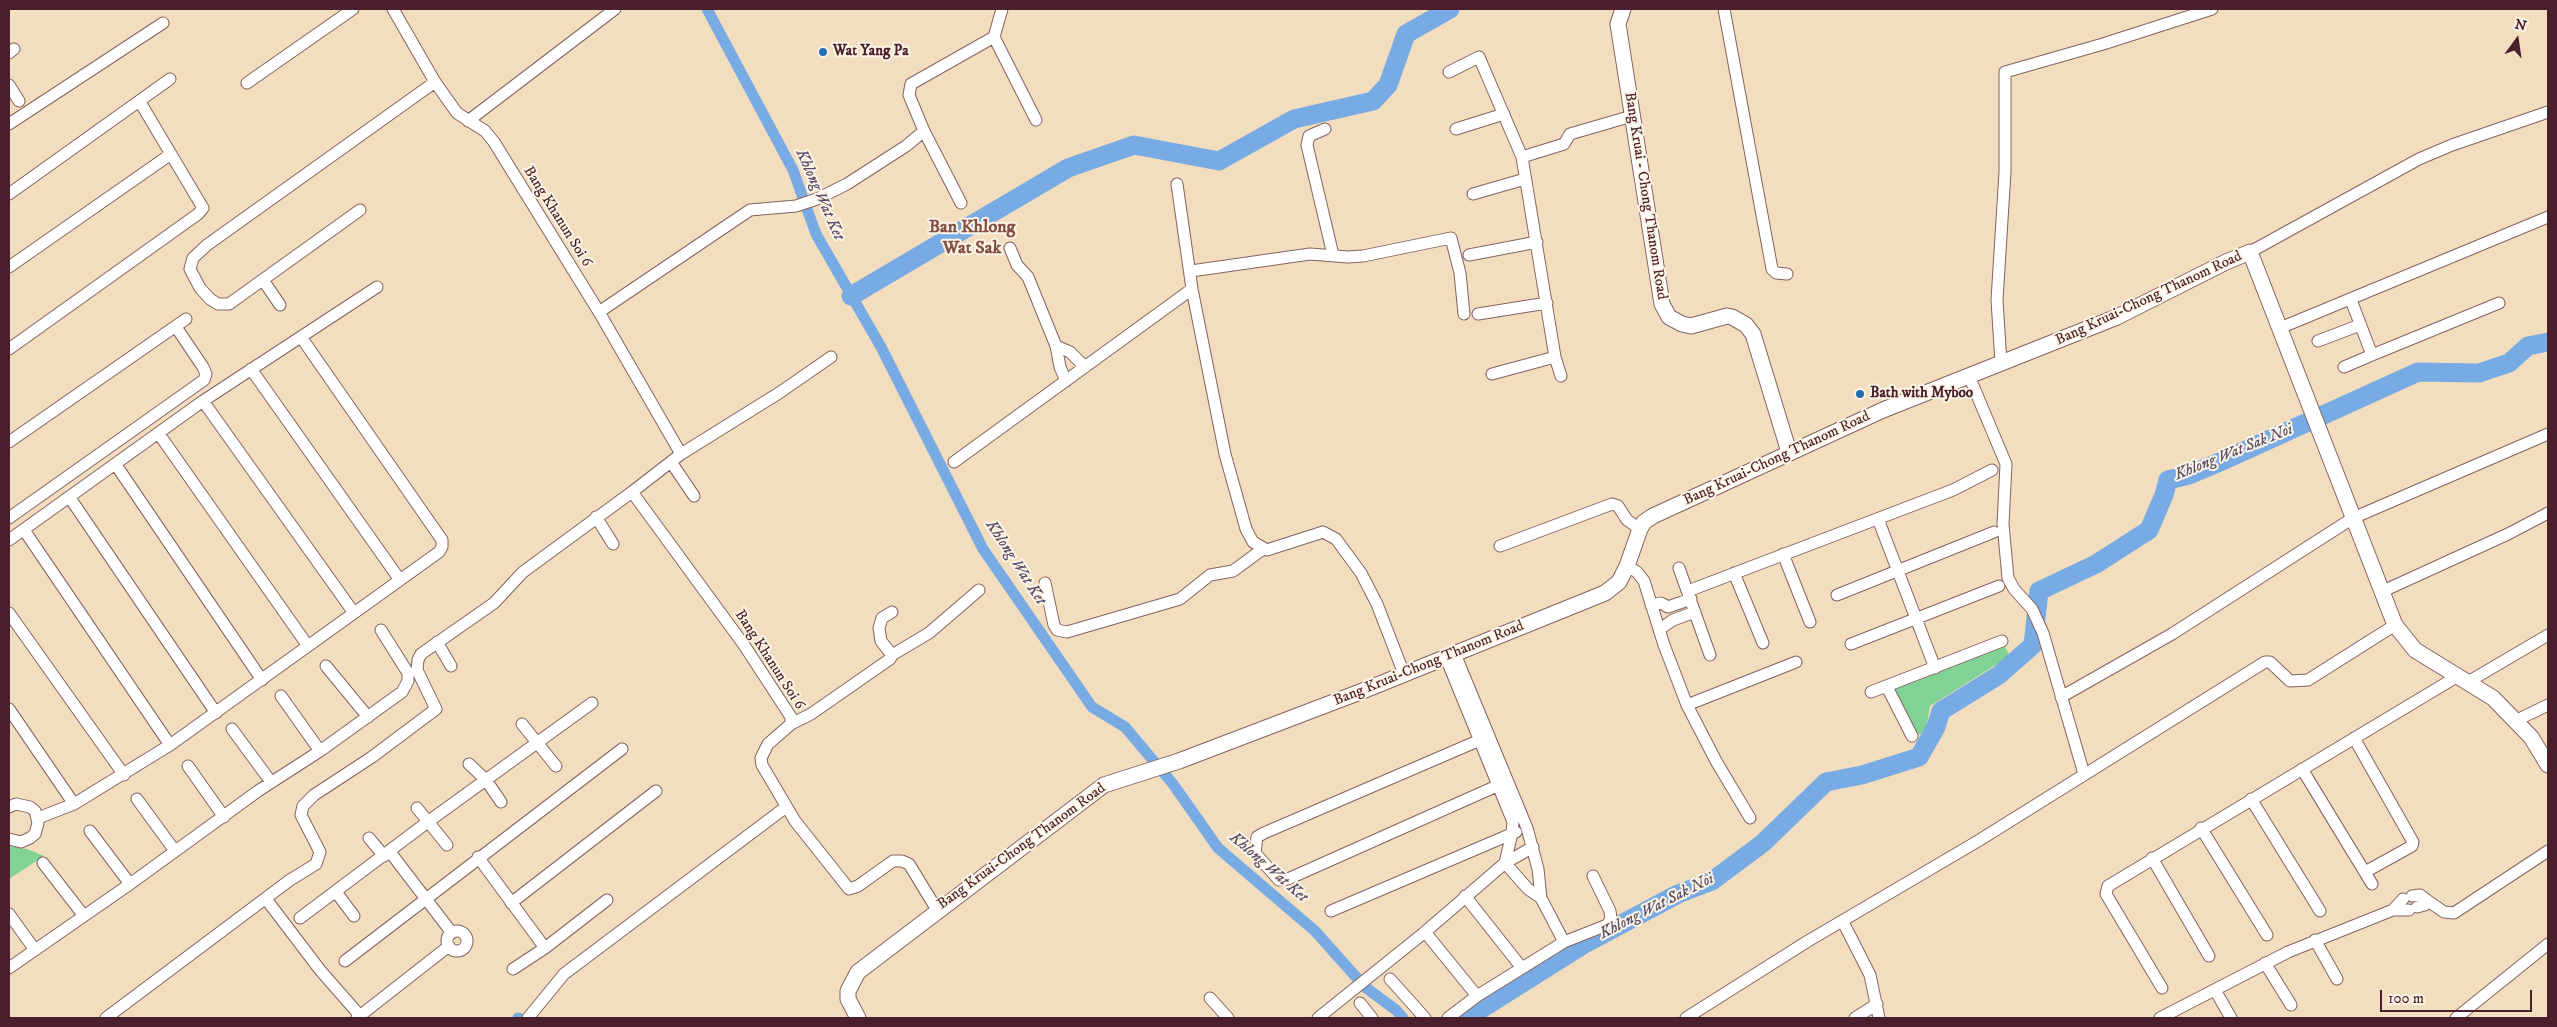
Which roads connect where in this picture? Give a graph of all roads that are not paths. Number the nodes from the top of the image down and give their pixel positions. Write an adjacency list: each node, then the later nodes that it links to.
1 (353, 9): 13 (street)
2 (393, 9): 12 (street, Bang Khanun Soi 6)
3 (615, 9): 21 (street)
4 (1002, 9): 9 (street)
5 (1724, 9): 42 (street)
6 (2212, 9): 64 (street)
7 (1619, 11): 19 (street, Bang Kruai - Chong Thanom Road)
8 (163, 23): 22 (street)
9 (994, 37): 20 (street); 25 (street)
10 (1449, 72): 18 (street)
11 (170, 79): 16 (street)
12 (435, 82): 21 (street, Bang Khanun Soi 6); 43 (street)
13 (247, 84)
14 (9, 86): 15 (street)
15 (19, 101)
16 (140, 102): 26 (street); 30 (street)
17 (2548, 112): 37 (street)
18 (1504, 114): 24 (street); 27 (street)
19 (1632, 116): 27 (street); 76 (street, Bang Kruai - Chong Thanom Road)
20 (1036, 120)
21 (468, 121): 50 (street, Bang Khanun Soi 6)
22 (9, 124)
23 (1325, 129): 38 (street)
24 (1456, 129)
25 (924, 131): 32 (street); 50 (street)
26 (171, 154): 40 (street); 60 (street)
27 (1522, 156): 28 (street)
28 (1525, 179): 31 (street); 35 (street)
29 (1177, 184): 41 (street)
30 (9, 194)
31 (1473, 194)
32 (961, 203)
33 (360, 210): 43 (street)
34 (2548, 217): 46 (street)
35 (1537, 242): 39 (street); 47 (street)
36 (1010, 248): 59 (street)
37 (2250, 252): 56 (street, Bang Kruai-Chong Thanom Road); 64 (street, Bang Kruai-Chong Thanom Road)
38 (1333, 255): 41 (street); 51 (street)
39 (1469, 255)
40 (9, 267)
41 (1191, 271): 45 (street)
42 (1787, 274)
43 (263, 280): 49 (street)
44 (378, 288): 57 (street)
45 (1192, 289): 65 (street); 96 (street)
46 (2351, 300): 54 (street); 56 (street)
47 (1547, 303): 52 (street); 63 (street)
48 (2499, 303): 61 (street)
49 (280, 304)
50 (599, 312): 77 (street, Bang Khanun Soi 6)
51 (1464, 314)
52 (1478, 314)
53 (186, 319): 55 (street)
54 (2360, 325): 58 (street); 61 (street)
55 (176, 327): 75 (street); 87 (street)
56 (2280, 328): 88 (street, Bang Kruai-Chong Thanom Road)
57 (301, 337): 67 (street); 102 (street)
58 (2318, 341)
59 (1056, 346): 65 (street); 71 (street)
60 (9, 349)
61 (2372, 355): 66 (street)
62 (831, 357): 77 (street)
63 (1555, 357): 68 (street); 69 (street)
64 (2001, 363): 70 (street, Bang Kruai-Chong Thanom Road)
65 (1085, 367): 71 (street)
66 (2344, 367)
67 (251, 369): 72 (street); 102 (street)
68 (1492, 374)
69 (1561, 376)
70 (1969, 376): 76 (street, Bang Kruai-Chong Thanom Road); 140 (street)
71 (1066, 381): 79 (street)
72 (203, 401): 73 (street); 114 (street)
73 (159, 434): 80 (street); 126 (street)
74 (2548, 434): 88 (street)
75 (9, 442)
76 (1789, 452): 90 (street, Bang Kruai-Chong Thanom Road)
77 (681, 454): 78 (street)
78 (671, 462): 82 (street); 83 (street)
79 (954, 462)
80 (116, 465): 84 (street); 136 (street)
81 (1992, 470): 89 (street)
82 (632, 492): 86 (street); 149 (street, Bang Khanun Soi 6)
83 (694, 496)
84 (70, 498): 91 (street); 145 (street)
85 (2548, 513): 106 (street)
86 (596, 517): 94 (street); 123 (street)
87 (9, 518)
88 (2352, 518): 106 (street, Bang Kruai-Chong Thanom Road); 140 (street)
89 (1878, 519): 97 (street); 100 (street)
90 (1640, 529): 95 (street); 98 (street, Bang Kruai-Chong Thanom Road)
91 (24, 530): 93 (street); 155 (street)
92 (1994, 532): 100 (street)
93 (9, 540)
94 (613, 544)
95 (1500, 546)
96 (1263, 549): 103 (street); 134 (street)
97 (1783, 554): 101 (street); 117 (street)
98 (1627, 566): 109 (street); 129 (street, Bang Kruai-Chong Thanom Road)
99 (1679, 568): 108 (street)
100 (1897, 571): 107 (street); 115 (street)
101 (1734, 573): 108 (street); 124 (street)
102 (400, 580): 114 (street)
103 (1045, 583)
104 (1999, 586): 115 (street)
105 (979, 590): 127 (street)
106 (2381, 592): 118 (street, Bang Kruai-Chong Thanom Road)
107 (1837, 594)
108 (1689, 595): 110 (street); 112 (street)
109 (1651, 605): 110 (street); 119 (street)
110 (1668, 606): 116 (street)
111 (892, 612): 127 (street)
112 (1695, 612): 116 (street); 128 (street)
113 (9, 613): 164 (street)
114 (354, 613): 126 (street)
115 (1915, 619): 125 (street); 133 (street)
116 (1673, 620): 119 (street)
117 (1810, 622)
118 (2394, 625): 135 (street, Bang Kruai-Chong Thanom Road); 163 (street)
119 (1660, 629): 142 (street)
120 (382, 630): 146 (street)
121 (2548, 635): 135 (street)
122 (2002, 641): 133 (street)
123 (438, 642): 132 (street); 203 (street)
124 (1762, 643)
125 (1852, 644)
126 (308, 646): 136 (street)
127 (892, 655): 149 (street)
128 (1710, 655)
129 (1450, 656): 134 (street, Bang Kruai-Chong Thanom Road); 151 (street)
130 (1796, 662): 142 (street)
131 (326, 666): 146 (street)
132 (451, 666)
133 (1936, 668): 137 (street)
134 (1404, 674): 207 (street, Bang Kruai-Chong Thanom Road)
135 (2463, 679): 147 (street, Bang Kruai-Chong Thanom Road); 153 (street)
136 (262, 680): 145 (street)
137 (1887, 687): 138 (street); 152 (street)
138 (1871, 692)
139 (281, 696): 157 (street)
140 (2062, 697): 163 (street)
141 (592, 703): 154 (street)
142 (1687, 705): 178 (street)
143 (2548, 705): 147 (street)
144 (9, 709): 172 (street)
145 (216, 712): 155 (street)
146 (368, 718): 157 (street)
147 (2516, 720): 159 (street, Bang Kruai-Chong Thanom Road)
148 (522, 724): 154 (street)
149 (791, 724): 174 (street, Bang Khanun Soi 6)
150 (232, 729): 167 (street)
151 (1481, 734): 166 (street); 166 (street)
152 (1912, 736)
153 (2354, 738): 162 (street); 195 (street)
154 (539, 742): 161 (street); 165 (street)
155 (170, 745): 164 (street)
156 (622, 749): 191 (street)
157 (320, 751): 167 (street)
158 (469, 764): 165 (street)
159 (2548, 765)
160 (188, 766): 176 (street)
161 (556, 766)
162 (2302, 769): 170 (street); 195 (street)
163 (2084, 774): 215 (street)
164 (124, 775): 172 (street)
165 (486, 780): 171 (street); 179 (street)
166 (1500, 780): 180 (street); 183 (street)
167 (272, 782): 176 (street)
168 (656, 791): 206 (street)
169 (137, 799): 188 (street)
170 (2250, 799): 181 (street); 210 (street)
171 (501, 802)
172 (74, 804): 177 (street)
173 (9, 806): 177 (street)
174 (786, 807): 207 (street, Bang Khanun Soi 6); 242 (street)
175 (417, 808): 179 (street)
176 (224, 817): 188 (street)
177 (38, 818): 185 (street)
178 (1750, 818)
179 (429, 821): 186 (street); 190 (street)
180 (1527, 828): 183 (street); 187 (street)
181 (2201, 828): 192 (street); 218 (street)
182 (90, 831): 197 (street)
183 (1512, 833): 193 (street); 209 (street)
184 (369, 838): 190 (street)
185 (9, 839)
186 (447, 844)
187 (1533, 847): 193 (street); 202 (street)
188 (175, 851): 197 (street)
189 (2548, 851): 205 (street)
190 (387, 854): 199 (street); 201 (street)
191 (478, 857): 201 (street); 206 (street)
192 (2152, 858): 225 (street); 233 (street)
193 (1505, 862): 200 (street); 202 (street)
194 (43, 863): 212 (street)
195 (2365, 872): 198 (street)
196 (1592, 876): 220 (street)
197 (130, 884): 212 (street)
198 (2372, 884)
199 (336, 892): 213 (street); 214 (street)
200 (1465, 896): 216 (street); 229 (street)
201 (427, 898): 217 (street); 226 (street)
202 (1541, 898): 220 (street)
203 (266, 899): 240 (street); 241 (street)
204 (607, 900): 223 (street)
205 (2428, 901): 208 (street); 208 (street)
206 (511, 903): 223 (street)
207 (937, 910): 243 (street, Bang Kruai-Chong Thanom Road)
208 (2393, 910): 219 (street)
209 (1331, 911)
210 (2320, 911)
211 (9, 914): 224 (street)
212 (84, 916): 224 (street)
213 (354, 916)
214 (300, 918)
215 (1843, 922): 238 (street); 249 (street)
216 (1425, 932): 235 (street); 245 (street)
217 (452, 933): 222 (street); 222 (street)
218 (2267, 935)
219 (2314, 940): 227 (street); 232 (street)
220 (1564, 942): 229 (street)
221 (2548, 944): 254 (street)
222 (449, 946): 240 (street)
223 (546, 948): 230 (street)
224 (35, 950): 228 (street)
225 (2209, 956)
226 (345, 960)
227 (2265, 964): 234 (street); 239 (street)
228 (9, 968)
229 (1522, 968): 235 (street)
230 (513, 969)
231 (1390, 979): 247 (street)
232 (2337, 979)
233 (2162, 988)
234 (2215, 990): 252 (street); 253 (street)
235 (1477, 996): 248 (street)
236 (1210, 998): 244 (street)
237 (1360, 1003): 246 (street)
238 (1876, 1004): 250 (street); 251 (street)
239 (2291, 1005)
240 (360, 1017)
241 (106, 1018)
242 (528, 1018)
243 (858, 1018)
244 (1228, 1018)
245 (1318, 1018)
246 (1372, 1018)
247 (1424, 1018)
248 (1448, 1018)
249 (1686, 1018)
250 (1855, 1018)
251 (1879, 1018)
252 (2160, 1018)
253 (2232, 1018)
254 (2456, 1018)

